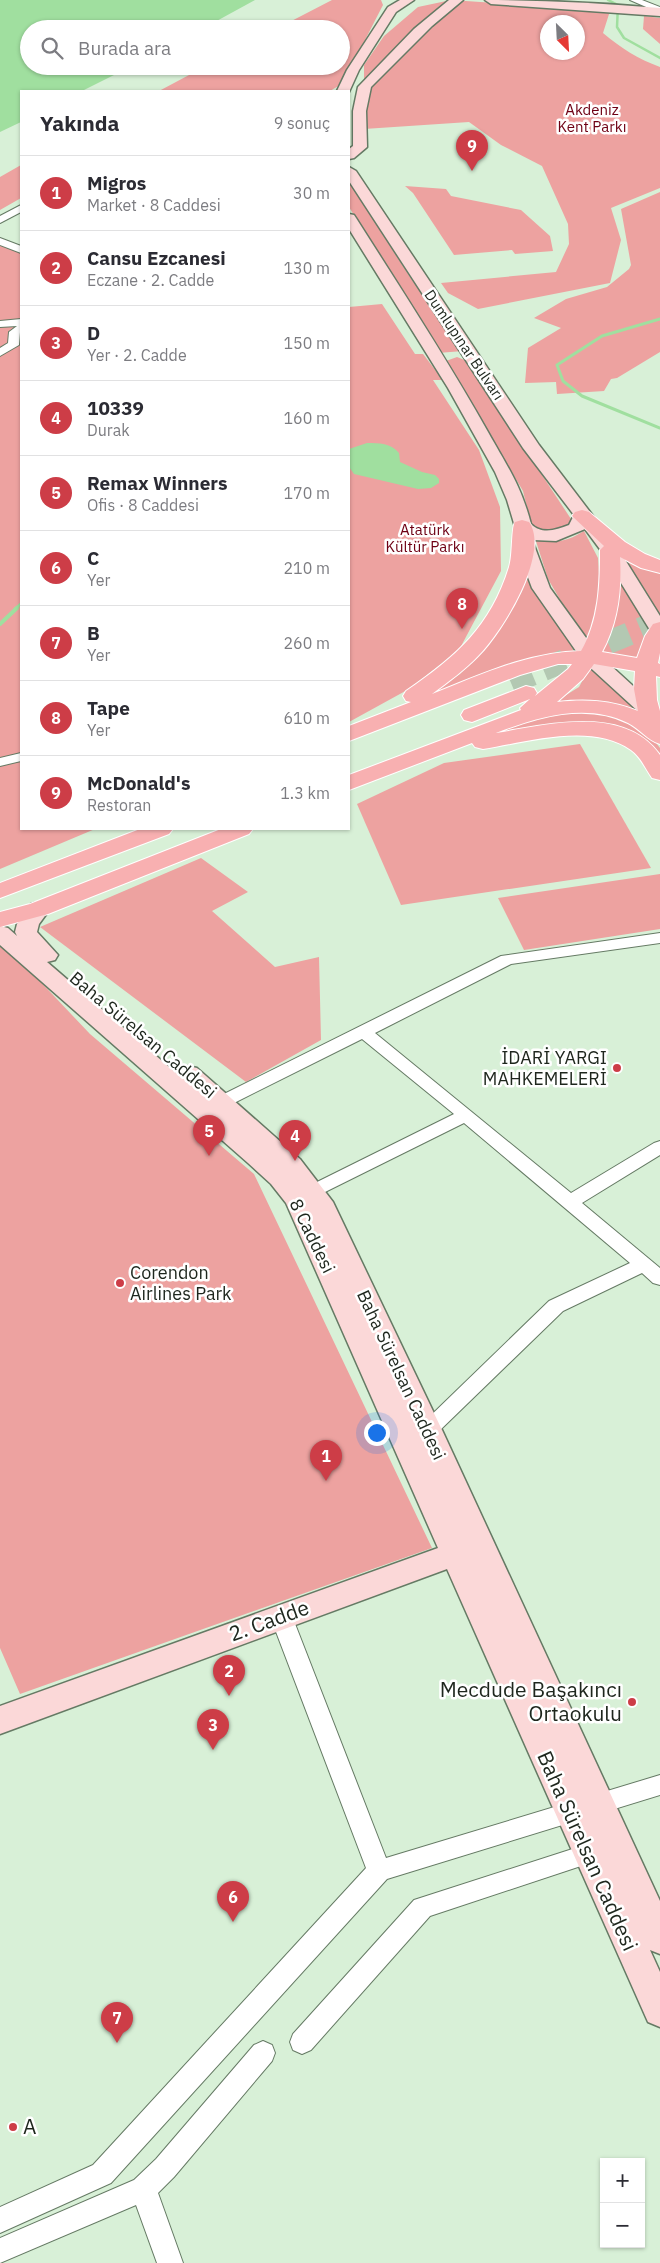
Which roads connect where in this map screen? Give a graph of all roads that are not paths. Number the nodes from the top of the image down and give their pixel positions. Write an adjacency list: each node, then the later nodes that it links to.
1 (408, 0): 4 (main road)
2 (457, 0): 10 (main road)
3 (490, 0): 5 (main road)
4 (392, 5): 7 (main road)
5 (637, 5): 6 (main road)
6 (660, 11)
7 (350, 74)
8 (350, 75): 9 (main road)
9 (341, 89)
10 (350, 154)
11 (350, 173): 21 (main road, Dumlupınar Bulvarı)
12 (20, 209): 13 (street)
13 (1, 220)
14 (350, 220): 22 (main road, Dumlupınar Bulvarı)
15 (0, 241): 16 (street)
16 (20, 250)
17 (20, 322): 18 (street)
18 (0, 325): 19 (street)
19 (18, 330): 20 (street)
20 (0, 353)
21 (475, 361): 22 (main road); 23 (main road, Dumlupınar Bulvarı)
22 (440, 362): 24 (main road, Dumlupınar Bulvarı)
23 (582, 516): 24 (main road); 25 (main road, Dumlupınar Bulvarı); 26 (main road)
24 (523, 536): 28 (main road, Dumlupınar Bulvarı); 34 (main road)
25 (610, 550): 27 (main road, Dumlupınar Bulvarı); 28 (main road)
26 (660, 567)
27 (660, 629): 29 (main road)
28 (590, 657): 29 (main road); 30 (main road); 31 (main road); 32 (main road, Dumlupınar Bulvarı)
29 (654, 669): 32 (main road)
30 (515, 682): 31 (main road); 34 (main road); 39 (main road)
31 (556, 692): 33 (main road)
32 (654, 718)
33 (510, 720): 35 (main road); 38 (main road)
34 (351, 737)
35 (660, 737)
36 (20, 757): 37 (street)
37 (0, 762)
38 (404, 762): 40 (main road); 41 (main road)
39 (350, 767)
40 (660, 773)
41 (350, 783)
42 (120, 830): 46 (main road)
43 (157, 830): 46 (main road)
44 (204, 830): 48 (main road)
45 (238, 830): 47 (main road)
46 (0, 890)
47 (40, 909): 48 (main road); 52 (main road, Baha Sürelsan Caddesi)
48 (0, 918)
49 (0, 933): 52 (main road, 8 Caddesi)
50 (660, 938): 51 (street)
51 (362, 1031): 52 (street); 53 (street)
52 (212, 1105): 55 (main road, Baha Sürelsan Caddesi); 60 (main road, 8 Caddesi)
53 (466, 1115): 55 (street); 56 (street)
54 (660, 1147): 56 (street)
55 (313, 1191): 59 (main road, Baha Sürelsan Caddesi)
56 (569, 1203): 57 (street)
57 (645, 1264): 58 (street); 59 (street)
58 (660, 1278)
59 (428, 1430): 64 (main road, Baha Sürelsan Caddesi)
60 (454, 1554): 61 (main road, 2. Cadde); 64 (main road, Baha Sürelsan Caddesi)
61 (281, 1616): 62 (main road, 2. Cadde); 66 (street)
62 (0, 1720)
63 (660, 1785): 64 (street)
64 (583, 1808): 65 (main road, Baha Sürelsan Caddesi); 66 (street); 67 (main road, Baha Sürelsan Caddesi)
65 (588, 1854): 68 (main road, Baha Sürelsan Caddesi); 69 (street)
66 (378, 1871): 72 (street)
67 (660, 1938)
68 (660, 2010)
69 (302, 2042)
70 (264, 2053): 71 (street)
71 (143, 2189): 73 (street); 74 (street)
72 (0, 2220)
73 (0, 2251)
74 (170, 2263)

